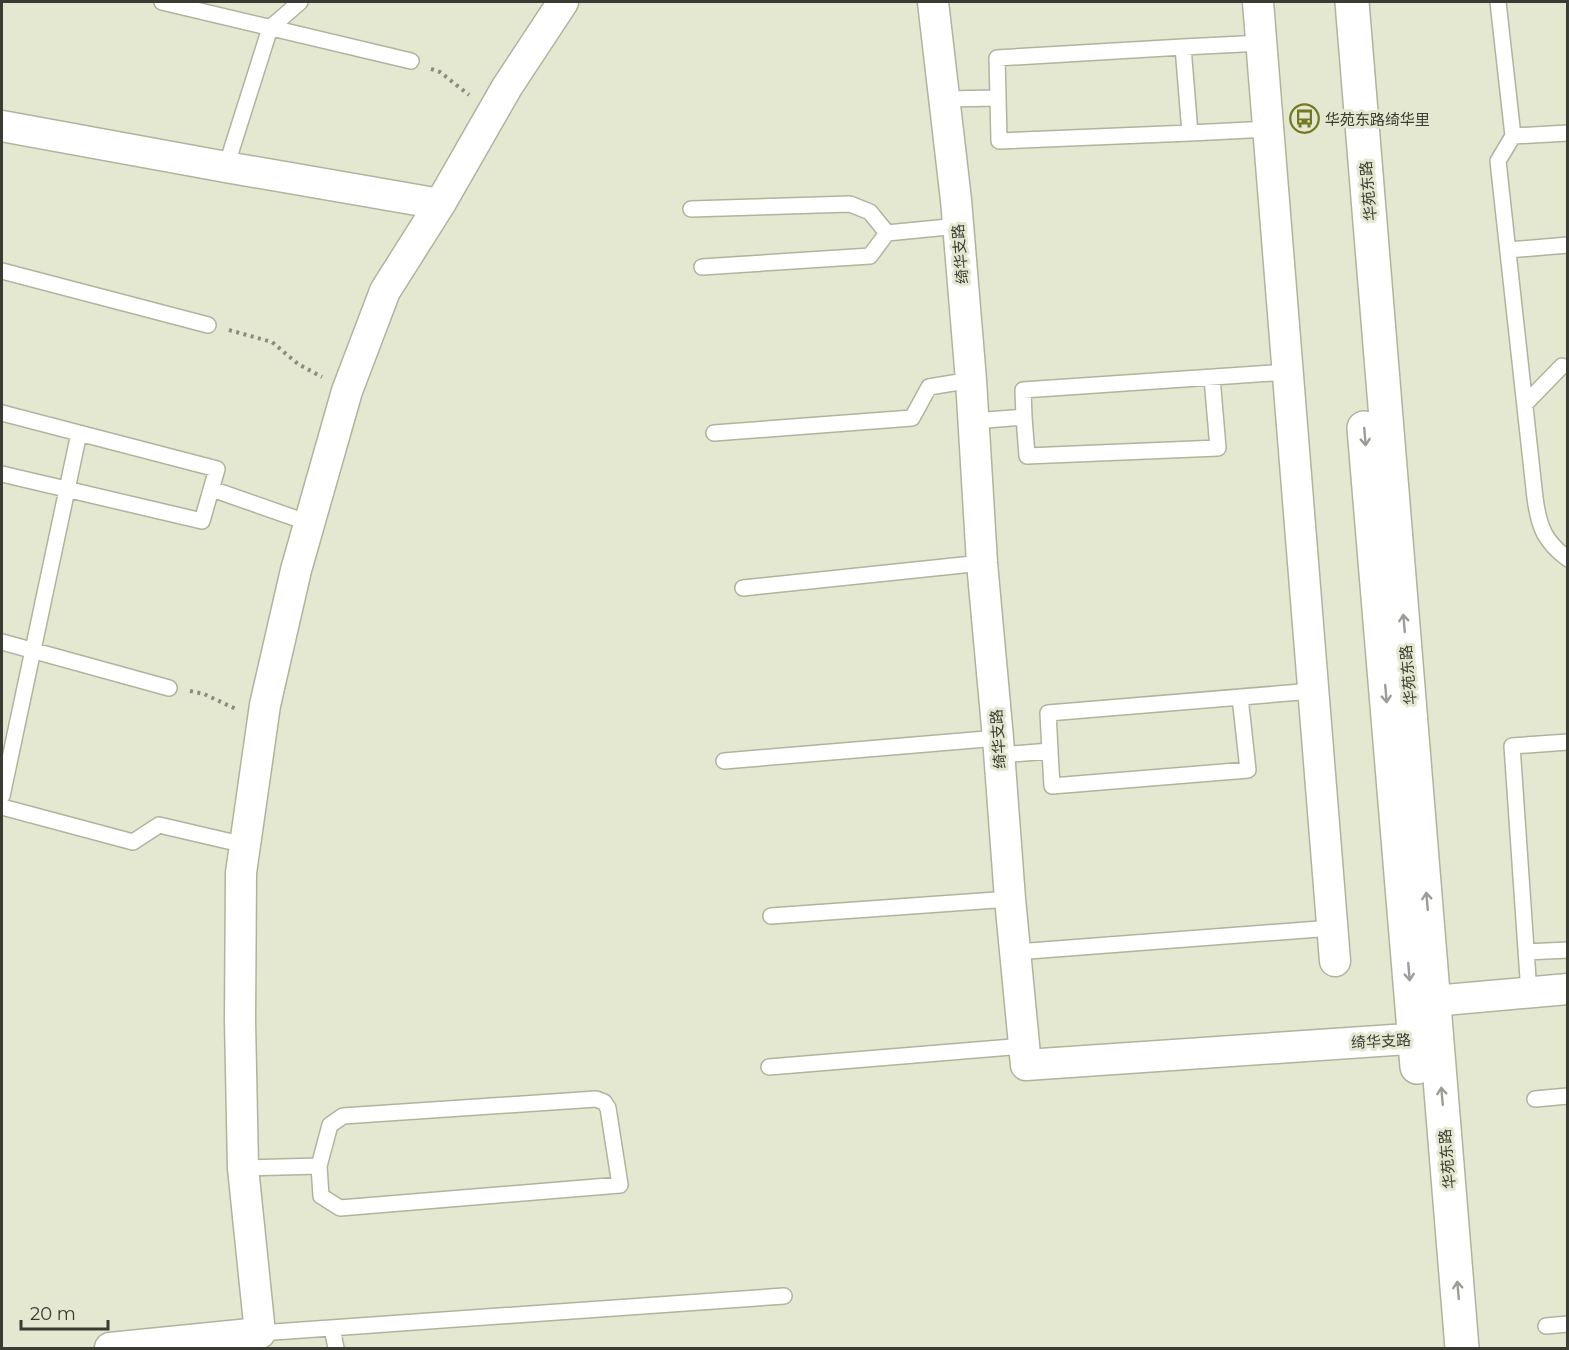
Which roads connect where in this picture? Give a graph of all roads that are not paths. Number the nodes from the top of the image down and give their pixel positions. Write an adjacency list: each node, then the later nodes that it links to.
1 (162, 2): 9 (lane)
2 (300, 2): 9 (lane)
3 (563, 2): 21 (street)
4 (933, 2): 14 (street, 绮华支路)
5 (1258, 2): 10 (street)
6 (1330, 2): 68 (street, 华苑东路, one-way to 68)
7 (1352, 2): 68 (street, 华苑东路, one-way to 7)
8 (1498, 2): 19 (lane)
9 (270, 28): 12 (lane); 20 (lane)
10 (1262, 43): 11 (lane); 16 (street)
11 (1184, 47): 13 (lane); 17 (lane)
12 (411, 61)
13 (998, 98): 14 (lane); 17 (lane)
14 (944, 99): 23 (street, 绮华支路)
15 (2, 126): 20 (street)
16 (1269, 129): 17 (lane); 31 (street)
17 (1190, 133)
18 (1568, 133): 19 (lane)
19 (1513, 136): 26 (lane)
20 (226, 167): 21 (street)
21 (440, 204): 43 (street)
22 (691, 209): 24 (lane)
23 (958, 226): 24 (lane); 33 (street, 绮华支路)
24 (887, 233): 27 (lane)
25 (1568, 245): 26 (lane)
26 (1508, 250): 34 (lane)
27 (702, 267)
28 (2, 271): 29 (lane)
29 (208, 325)
30 (1566, 366): 34 (lane)
31 (1288, 372): 32 (lane); 50 (street)
32 (1212, 378): 36 (lane); 36 (lane)
33 (971, 380): 37 (street, 绮华支路); 39 (lane)
34 (1525, 404): 44 (lane)
35 (2, 412): 38 (lane)
36 (1024, 417): 37 (lane)
37 (974, 421): 45 (street, 绮华支路)
38 (79, 433): 41 (lane); 42 (lane)
39 (714, 433)
40 (2, 474): 41 (lane)
41 (67, 489): 42 (lane); 48 (lane)
42 (212, 489): 43 (lane)
43 (309, 523): 58 (street)
44 (1568, 559)
45 (982, 563): 46 (lane); 53 (street, 绮华支路)
46 (743, 588)
47 (2, 642): 48 (lane)
48 (32, 651): 49 (lane); 56 (lane)
49 (169, 688)
50 (1314, 692): 51 (lane); 61 (street)
51 (1240, 697): 54 (lane); 54 (lane)
52 (1568, 742): 64 (lane)
53 (998, 746): 54 (lane); 55 (lane); 59 (street, 绮华支路)
54 (1050, 751)
55 (724, 761)
56 (2, 796)
57 (2, 807): 58 (lane)
58 (245, 845): 75 (street)
59 (1010, 899): 60 (lane); 63 (street, 绮华支路)
60 (771, 916)
61 (1332, 927): 63 (lane); 65 (street)
62 (1568, 950): 64 (lane)
63 (1015, 952): 70 (street, 绮华支路)
64 (1526, 952): 67 (lane)
65 (1335, 961)
66 (1568, 989): 67 (street)
67 (1528, 993): 68 (street)
68 (1423, 1002): 69 (street, 华苑东路)
69 (1426, 1038): 70 (street, 绮华支路); 83 (street, 华苑东路); 84 (street, 华苑东路, one-way to 69)
70 (1024, 1046): 71 (lane)
71 (769, 1067)
72 (1568, 1096): 73 (lane)
73 (1535, 1099)
74 (319, 1166): 74 (lane); 75 (lane)
75 (243, 1168): 80 (street)
76 (784, 1296): 79 (lane)
77 (1568, 1324): 78 (lane)
78 (1546, 1326)
79 (332, 1328): 80 (lane); 82 (lane)
80 (261, 1333): 81 (street)
81 (110, 1348)
82 (336, 1348)
83 (1440, 1348)
84 (1462, 1348)

